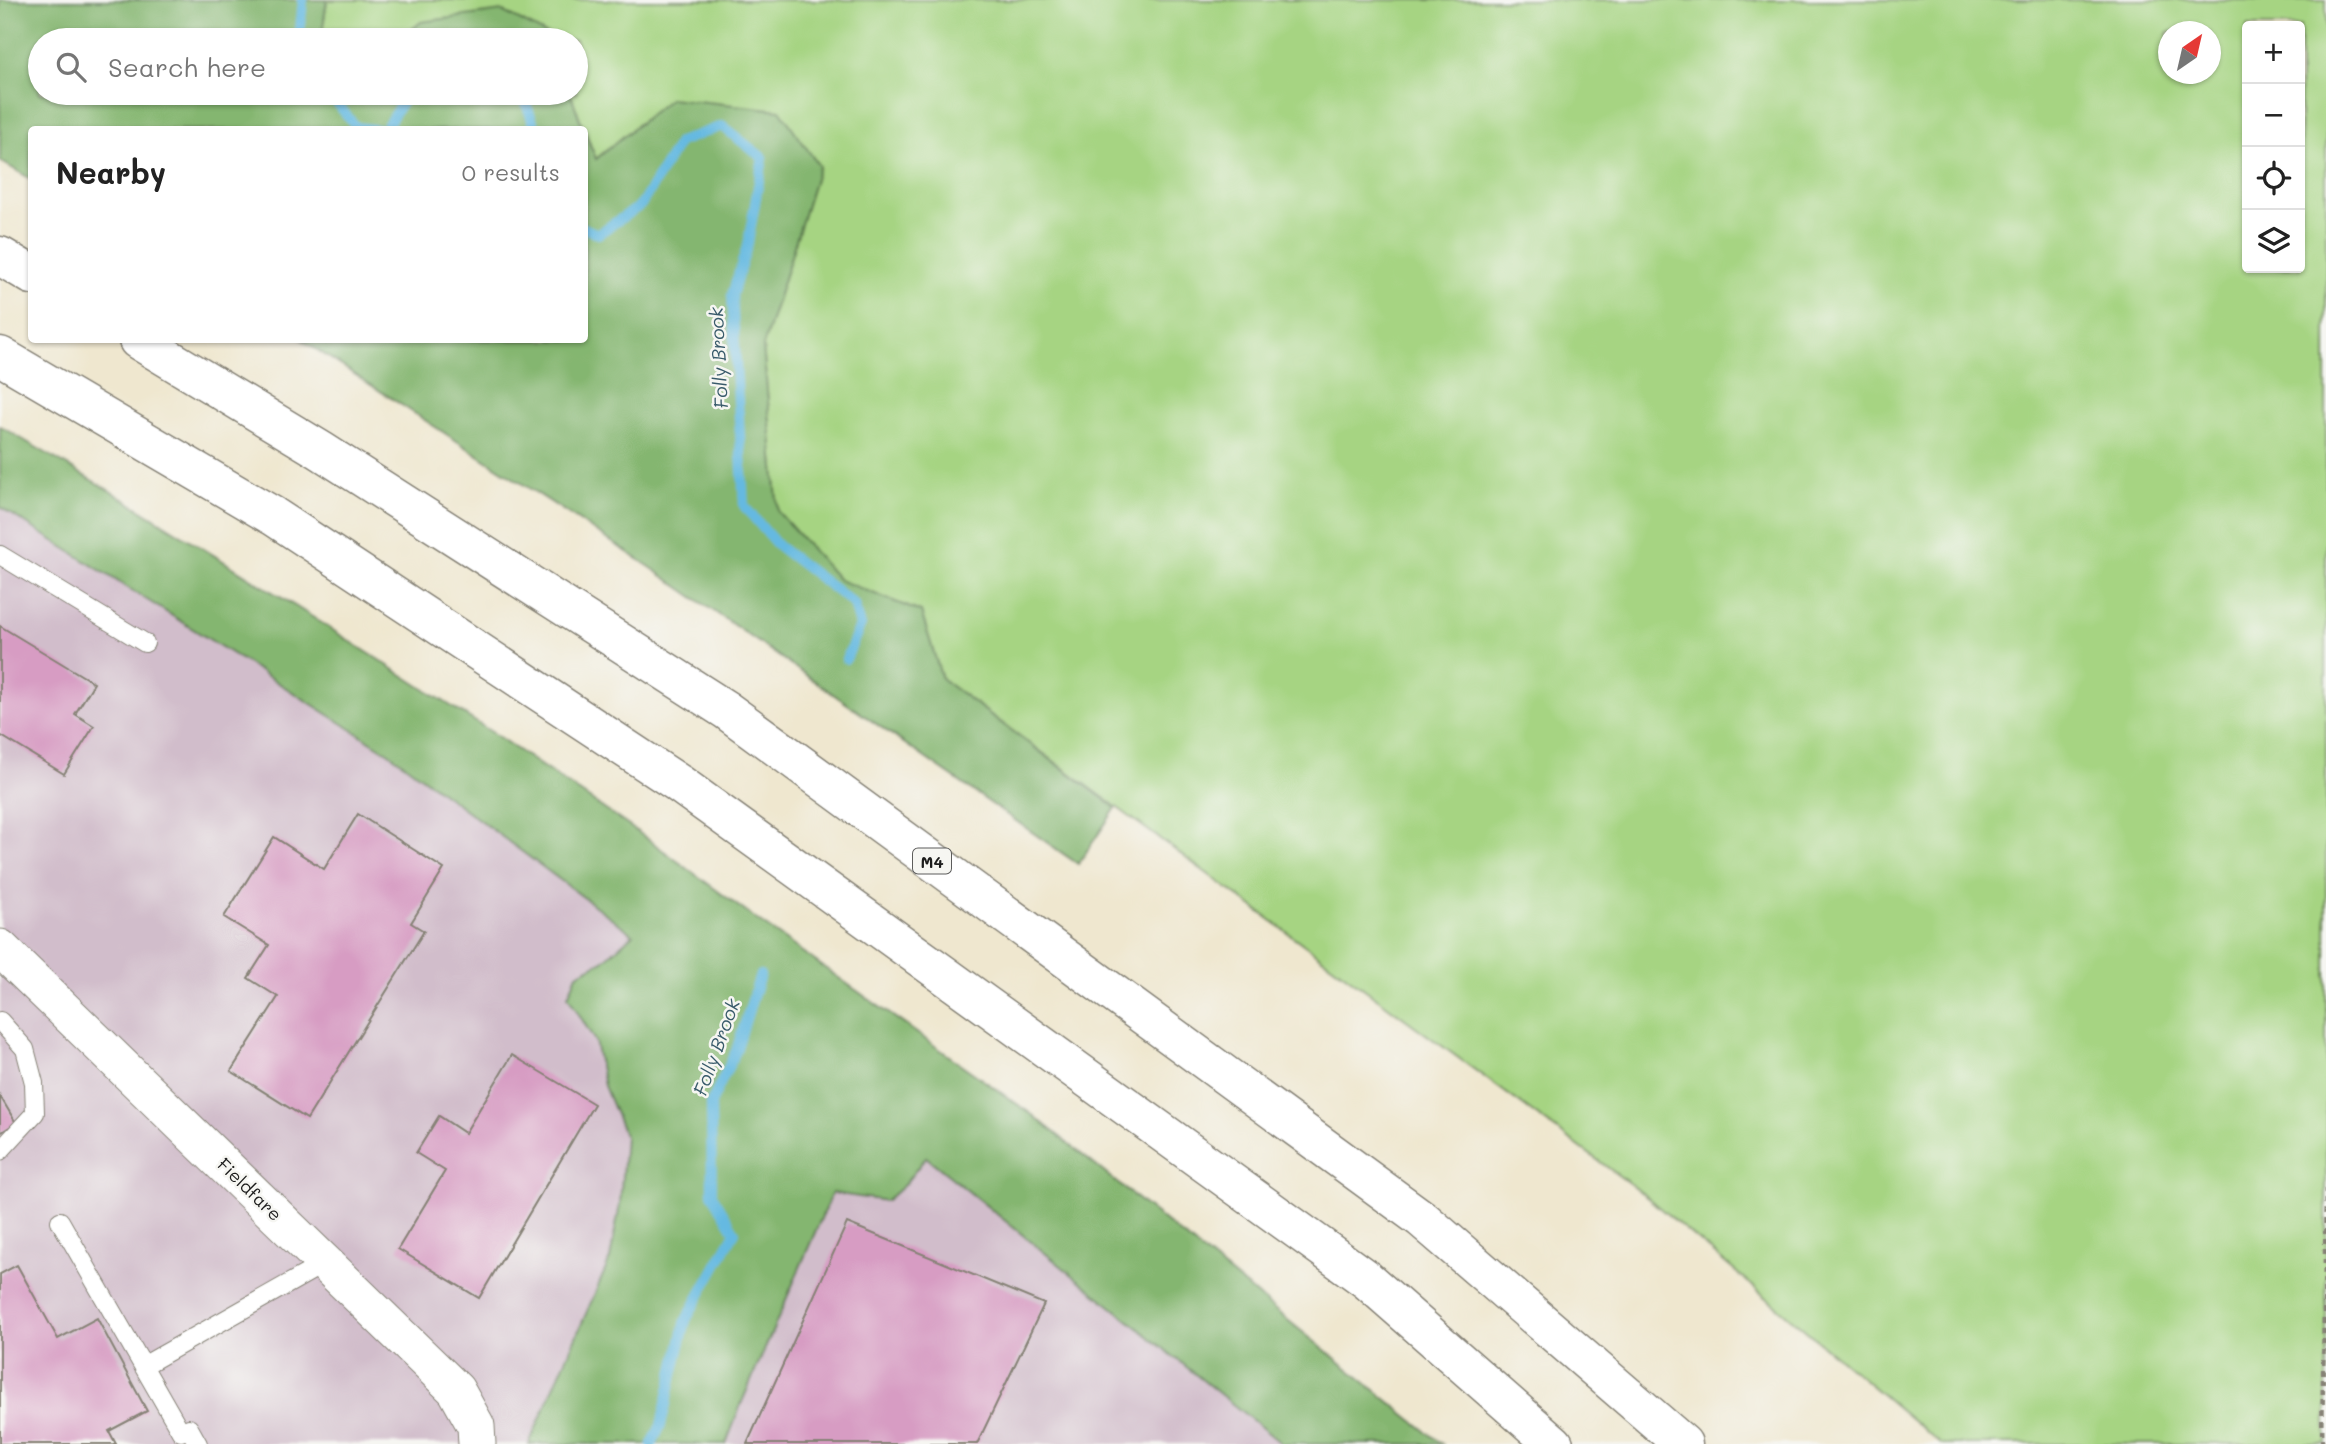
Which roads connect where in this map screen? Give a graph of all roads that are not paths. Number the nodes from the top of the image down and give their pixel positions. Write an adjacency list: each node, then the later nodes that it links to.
1 (0, 256): 2 (highway)
2 (28, 273)
3 (143, 343): 16 (highway, M4)
4 (0, 356): 15 (highway)
5 (0, 555): 6 (lane)
6 (145, 643)
7 (0, 948): 11 (street, Fieldfare)
8 (0, 1021): 9 (lane)
9 (0, 1151)
10 (60, 1221): 12 (lane)
11 (325, 1263): 12 (lane); 14 (street, Fieldfare)
12 (143, 1366): 13 (lane)
13 (198, 1444)
14 (477, 1444)
15 (1554, 1444)
16 (1682, 1444)

